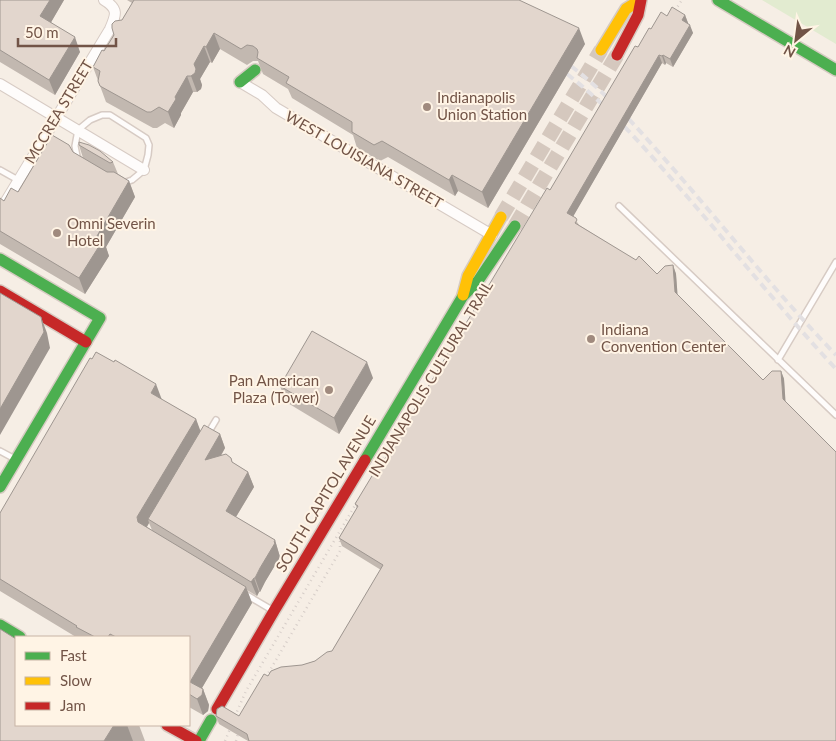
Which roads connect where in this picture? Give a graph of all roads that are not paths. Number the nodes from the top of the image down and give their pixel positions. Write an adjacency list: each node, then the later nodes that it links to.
1 (104, 0): 10 (street, MCCREA STREET)
2 (640, 0): 4 (main road); 5 (main road)
3 (718, 0): 7 (main road)
4 (602, 50)
5 (617, 55)
6 (255, 70): 8 (main road)
7 (836, 70)
8 (240, 82): 19 (street, WEST LOUISIANA STREET)
9 (0, 84): 10 (street)
10 (56, 117): 11 (street); 14 (street, MCCREA STREET)
11 (78, 130): 13 (street); 13 (lane); 13 (lane)
12 (0, 170): 14 (lane)
13 (144, 170)
14 (18, 180): 16 (street, MCCREA STREET)
15 (619, 206): 25 (lane)
16 (0, 211)
17 (501, 217): 19 (main road, SOUTH CAPITOL AVENUE)
18 (515, 226): 23 (main road, SOUTH CAPITOL AVENUE)
19 (492, 235): 23 (main road, SOUTH CAPITOL AVENUE)
20 (0, 258): 24 (main road)
21 (836, 262): 25 (lane)
22 (0, 291): 24 (main road)
23 (463, 296): 33 (main road, SOUTH CAPITOL AVENUE)
24 (86, 342): 30 (main road)
25 (778, 360): 26 (lane)
26 (836, 415)
27 (216, 420): 28 (lane)
28 (202, 444)
29 (0, 450): 30 (lane)
30 (16, 460): 31 (main road)
31 (0, 487)
32 (242, 592): 33 (lane)
33 (274, 611): 36 (main road, SOUTH CAPITOL AVENUE)
34 (0, 625): 35 (main road)
35 (15, 638)
36 (217, 709)
37 (211, 720): 39 (main road)
38 (169, 726): 39 (main road)
39 (198, 741)

